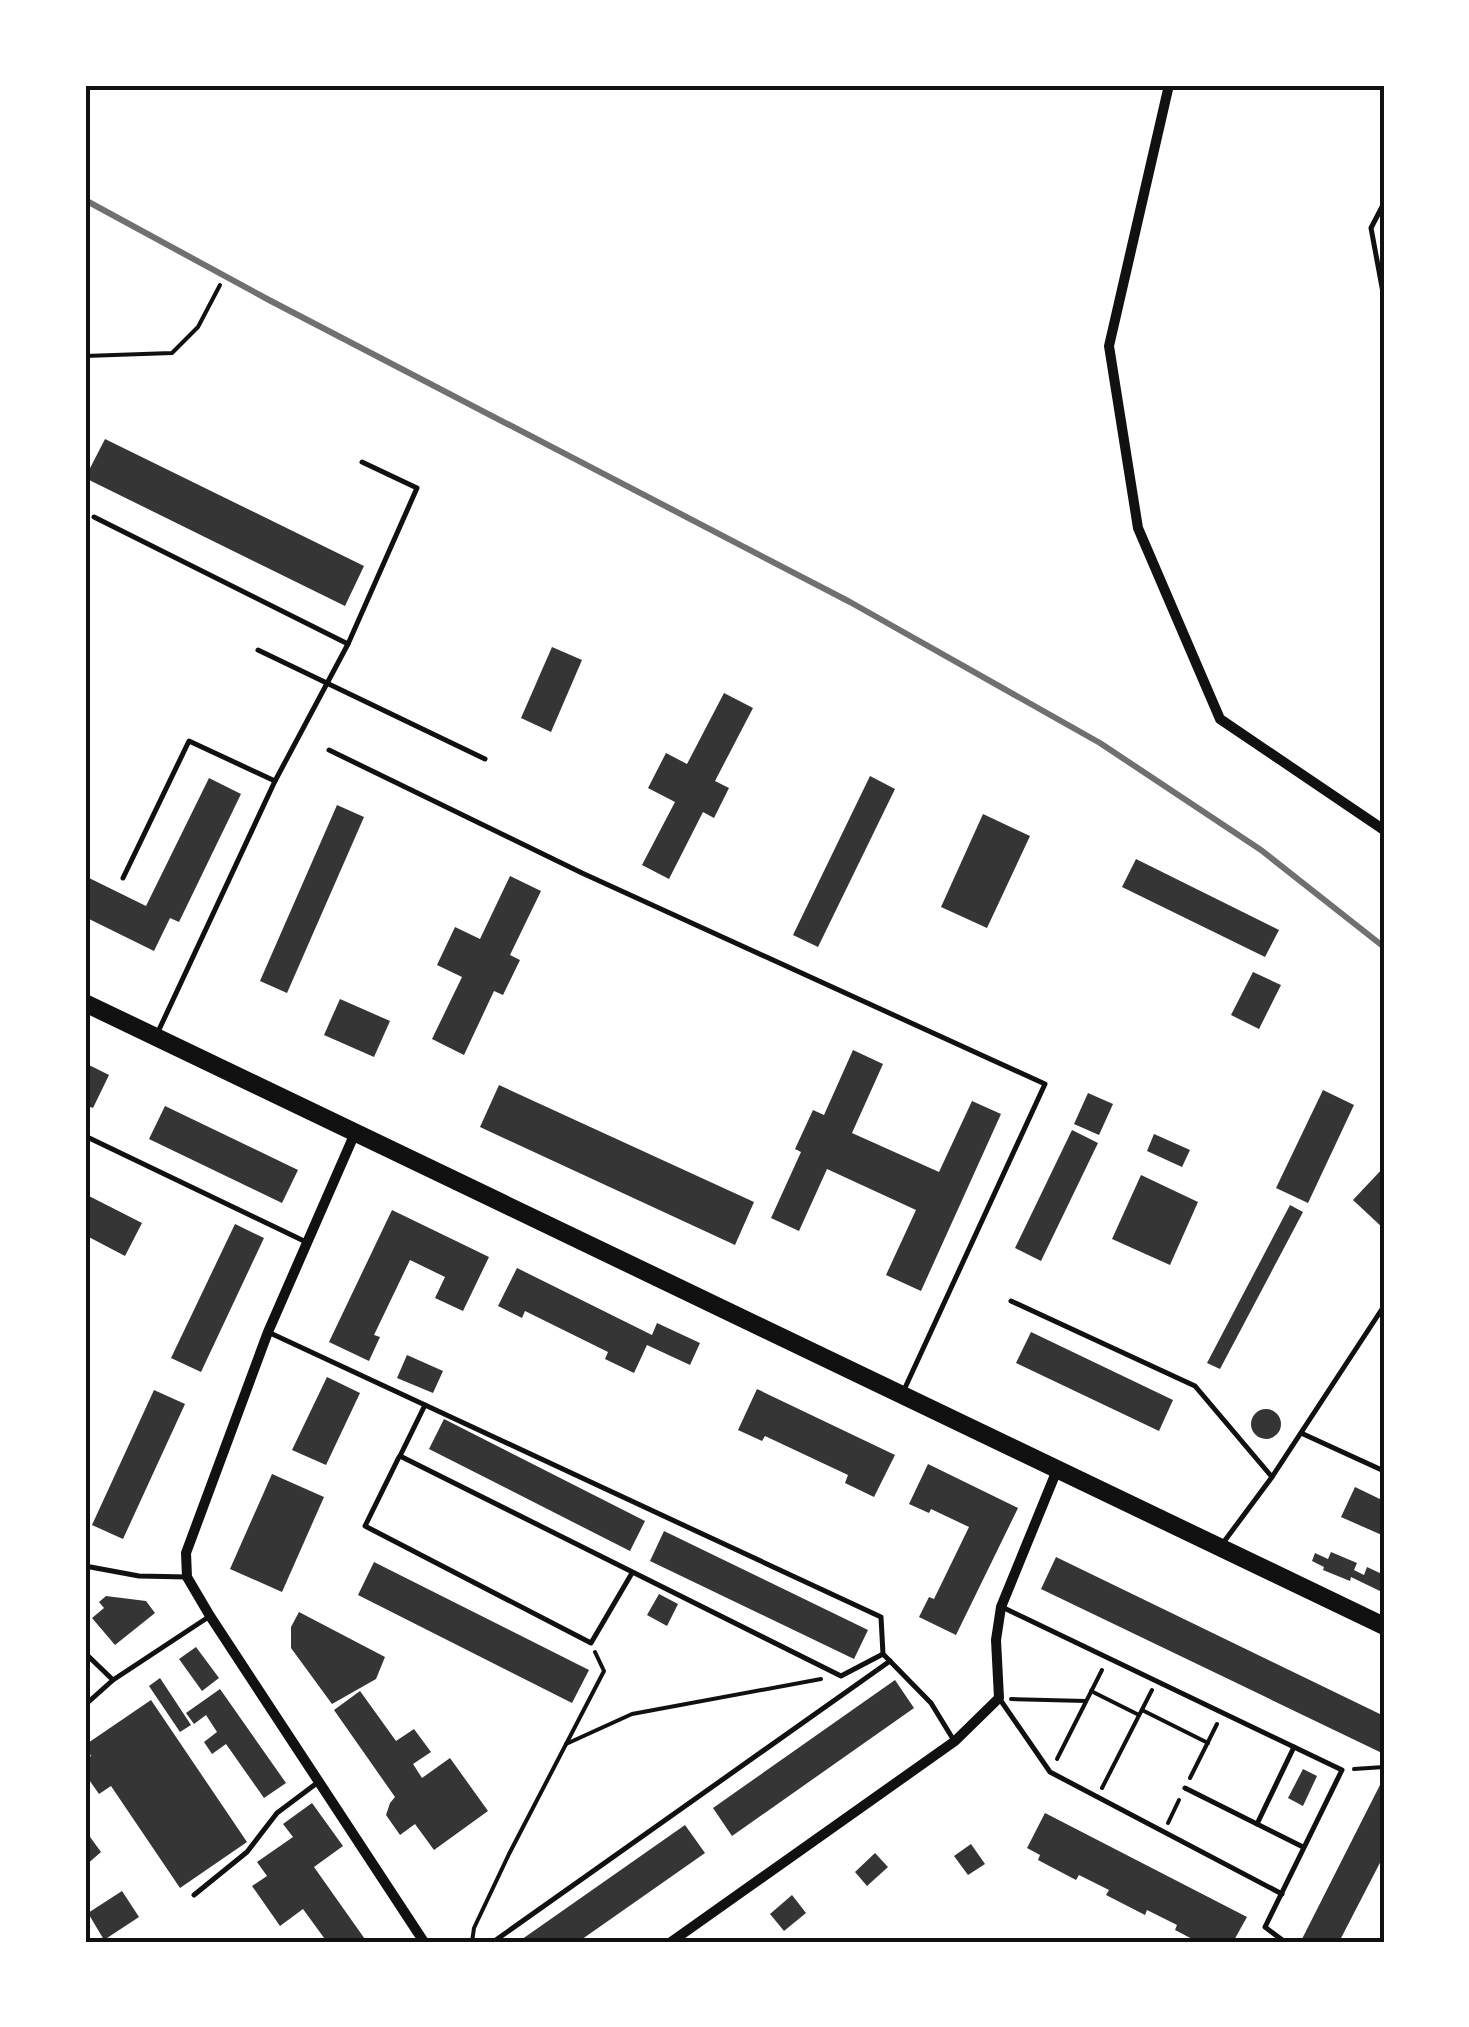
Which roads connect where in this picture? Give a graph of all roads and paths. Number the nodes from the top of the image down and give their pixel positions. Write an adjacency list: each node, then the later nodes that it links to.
1 (1169, 85): 14 (street)
2 (1384, 203): 4 (lane)
3 (220, 284): 5 (path)
4 (1384, 298)
5 (85, 356)
6 (362, 462): 8 (lane)
7 (94, 516): 8 (lane)
8 (348, 644): 10 (lane)
9 (258, 650): 10 (lane)
10 (328, 682): 12 (lane); 13 (lane)
11 (329, 750): 24 (lane)
12 (485, 758)
13 (276, 781): 15 (lane); 17 (lane)
14 (1384, 830)
15 (123, 878)
16 (85, 1003): 17 (main road)
17 (156, 1038): 18 (main road)
18 (355, 1133): 20 (street); 24 (main road)
19 (85, 1136): 20 (lane)
20 (307, 1243): 23 (street)
21 (1012, 1301): 30 (lane)
22 (1384, 1306): 26 (lane)
23 (268, 1332): 25 (lane); 34 (street)
24 (902, 1394): 28 (main road)
25 (425, 1405): 27 (lane); 40 (lane)
26 (1300, 1432): 29 (lane); 30 (lane)
27 (400, 1456): 33 (lane); 38 (lane)
28 (1057, 1470): 31 (main road); 35 (street)
29 (1384, 1471)
30 (1272, 1477): 31 (lane)
31 (1219, 1548): 37 (main road)
32 (85, 1566): 34 (lane)
33 (632, 1573): 38 (lane); 43 (lane)
34 (187, 1577): 36 (street)
35 (1001, 1606): 41 (lane); 47 (street)
36 (210, 1616): 44 (lane); 59 (street)
37 (1384, 1626)
38 (591, 1643): 54 (path)
39 (85, 1653): 44 (lane)
40 (883, 1654): 42 (lane); 43 (lane)
41 (1108, 1658): 45 (lane); 46 (path)
42 (890, 1661): 52 (lane); 69 (lane)
43 (840, 1676): 54 (path)
44 (113, 1680): 49 (lane)
45 (1156, 1681): 50 (path); 51 (lane)
46 (1091, 1691): 48 (path); 50 (path)
47 (999, 1698): 48 (path); 52 (street); 58 (lane)
48 (1086, 1701): 58 (path)
49 (85, 1705)
50 (1141, 1712): 53 (path); 61 (path)
51 (1223, 1713): 53 (path); 55 (lane)
52 (955, 1742): 70 (street)
53 (1208, 1743): 60 (path)
54 (566, 1744): 68 (path)
55 (1294, 1747): 57 (lane); 62 (lane)
56 (1384, 1768): 57 (path)
57 (1342, 1770): 64 (lane)
58 (1050, 1772): 61 (lane)
59 (318, 1782): 65 (lane); 67 (street)
60 (1185, 1788): 62 (lane); 63 (path)
61 (1098, 1797): 63 (lane)
62 (1257, 1824): 64 (lane)
63 (1163, 1832): 66 (lane)
64 (1304, 1847): 66 (lane)
65 (194, 1894)
66 (1282, 1894): 71 (lane)
67 (424, 1942)
68 (472, 1942)
69 (493, 1942)
70 (671, 1942)
71 (1285, 1942)

